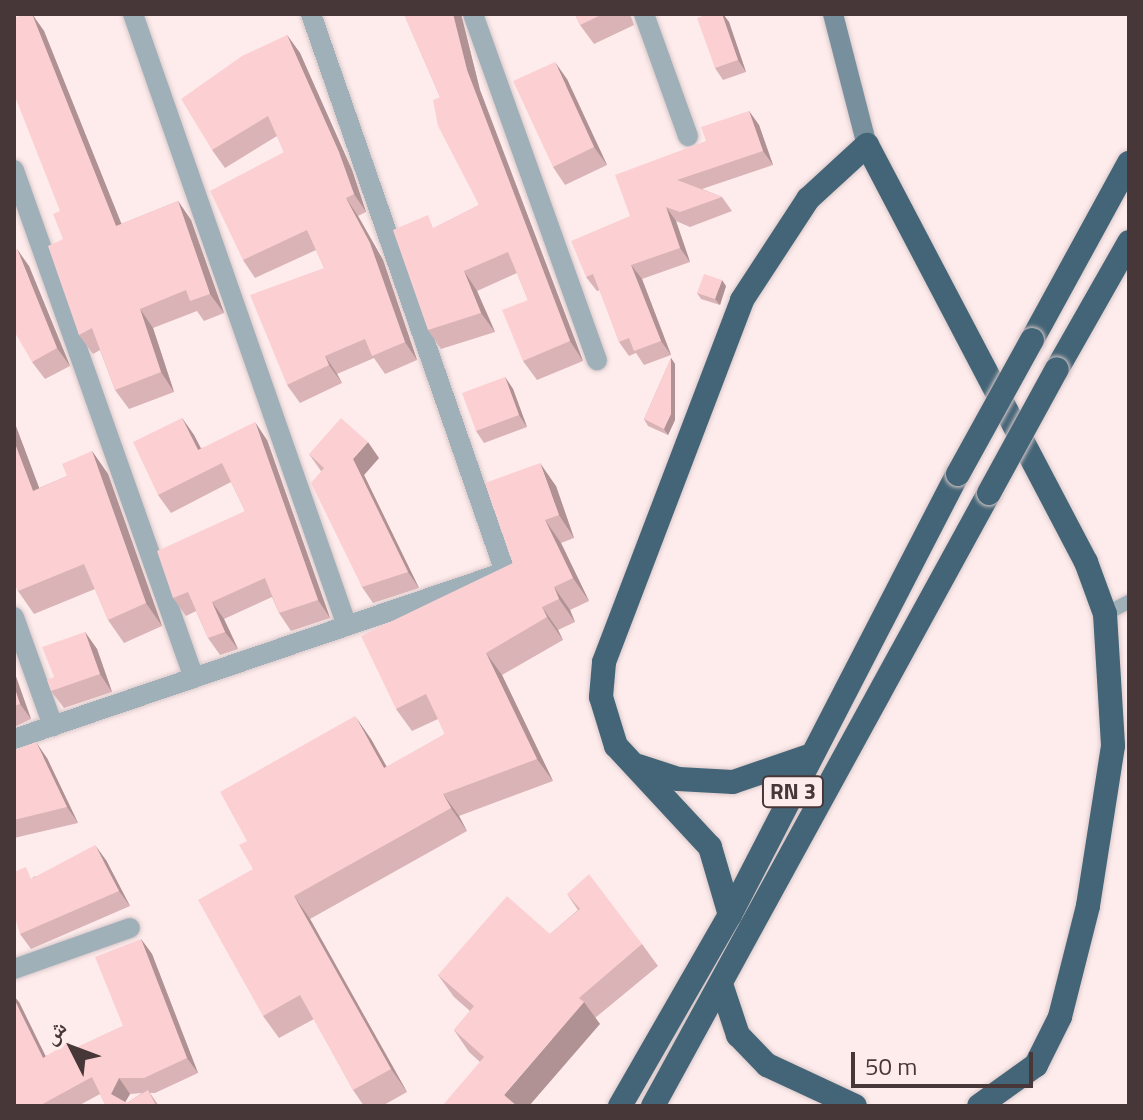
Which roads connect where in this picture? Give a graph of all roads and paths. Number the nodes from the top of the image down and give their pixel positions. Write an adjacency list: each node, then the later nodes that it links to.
1 (133, 14): 15 (street)
2 (311, 14): 15 (street)
3 (473, 14): 11 (street)
4 (644, 14): 6 (street)
5 (833, 14): 7 (main road)
6 (688, 136)
7 (867, 145): 13 (highway); 20 (highway)
8 (1129, 163): 19 (highway, RN 3, bridge)
9 (14, 170): 16 (street)
10 (1129, 242): 24 (highway, RN 3, bridge)
11 (597, 360)
12 (1129, 602): 13 (lane)
13 (1105, 614): 28 (highway)
14 (14, 617): 17 (street)
15 (347, 626): 16 (street)
16 (194, 678): 17 (street)
17 (53, 726): 18 (street)
18 (14, 739)
19 (812, 755): 20 (highway); 21 (highway, RN 3)
20 (626, 760): 21 (highway)
21 (730, 915): 25 (highway, RN 3)
22 (130, 928): 23 (street)
23 (14, 969)
24 (722, 987): 26 (highway, RN 3); 27 (highway)
25 (620, 1106)
26 (653, 1106)
27 (855, 1106)
28 (979, 1106)

